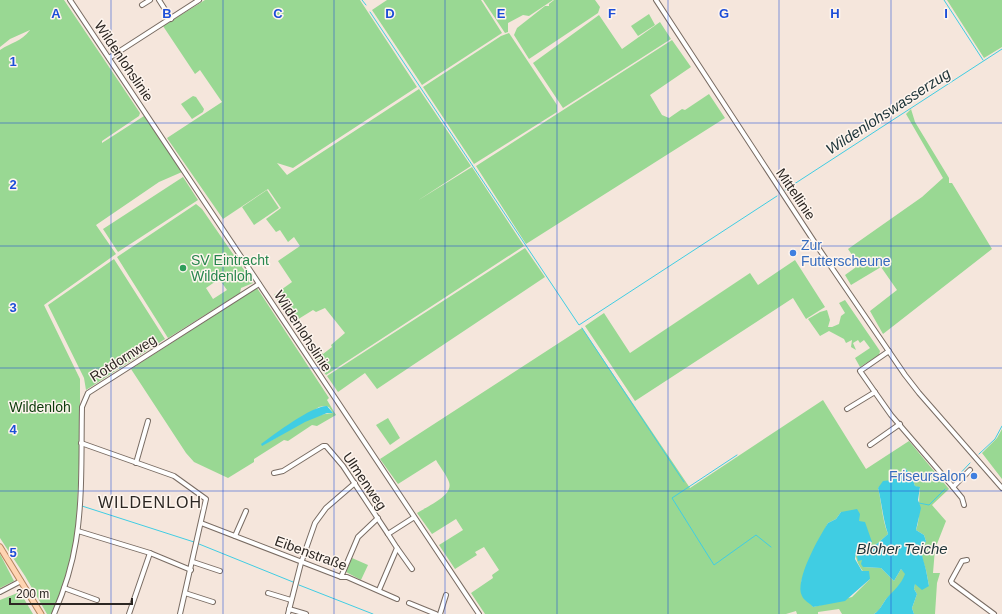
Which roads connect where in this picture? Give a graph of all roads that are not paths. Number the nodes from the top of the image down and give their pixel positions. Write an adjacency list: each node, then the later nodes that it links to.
1 (70, 0): 8 (street, Wildenlohslinie)
2 (150, 0): 6 (street)
3 (159, 0): 7 (street)
4 (199, 0): 7 (street)
5 (656, 0): 10 (street, Mittellinie)
6 (142, 5)
7 (171, 18): 8 (street)
8 (109, 58): 9 (street, Wildenlohslinie)
9 (259, 284): 15 (street, Rotdornweg); 26 (street, Wildenlohslinie)
10 (889, 352): 11 (street); 22 (street, Mittellinie)
11 (875, 392): 12 (street); 14 (street)
12 (847, 409)
13 (148, 421): 17 (street)
14 (900, 424): 16 (street); 21 (street)
15 (81, 443): 17 (street); 28 (street, Rotdornweg)
16 (870, 445)
17 (136, 463): 27 (street)
18 (970, 470): 21 (street)
19 (274, 473): 20 (street, Ulmenweg)
20 (355, 484): 25 (street, Ulmenweg); 36 (street)
21 (953, 487): 23 (street)
22 (1002, 488)
23 (964, 505)
24 (246, 511): 30 (street)
25 (378, 518): 29 (street, Ulmenweg); 40 (street)
26 (413, 518): 29 (street); 62 (street, Wildenlohslinie)
27 (201, 523): 30 (street, Eibenstraße); 35 (street)
28 (78, 531): 33 (street); 42 (street, Rotdornweg)
29 (388, 534): 32 (street)
30 (235, 536): 36 (street, Eibenstraße)
31 (0, 548): 41 (main road)
32 (397, 548): 37 (street); 43 (street)
33 (150, 553): 38 (street); 56 (street)
34 (967, 560): 63 (street)
35 (193, 562): 38 (street); 39 (street)
36 (301, 563): 40 (street, Eibenstraße); 50 (street)
37 (412, 569)
38 (191, 570): 45 (street)
39 (220, 571)
40 (341, 577): 43 (street, Eibenstraße)
41 (21, 581): 44 (street); 54 (main road)
42 (64, 588): 49 (street); 55 (street, Rotdornweg)
43 (379, 590): 48 (street, Eibenstraße)
44 (0, 592)
45 (185, 593): 51 (street); 57 (street)
46 (268, 593): 50 (street)
47 (446, 595): 61 (street)
48 (397, 599)
49 (98, 600)
50 (291, 600): 53 (street)
51 (213, 602)
52 (409, 603): 60 (street)
53 (289, 609): 58 (street); 59 (street)
54 (41, 614)
55 (54, 614)
56 (129, 614)
57 (180, 614)
58 (288, 614)
59 (306, 614)
60 (436, 614)
61 (440, 614)
62 (479, 614)
63 (994, 614)

